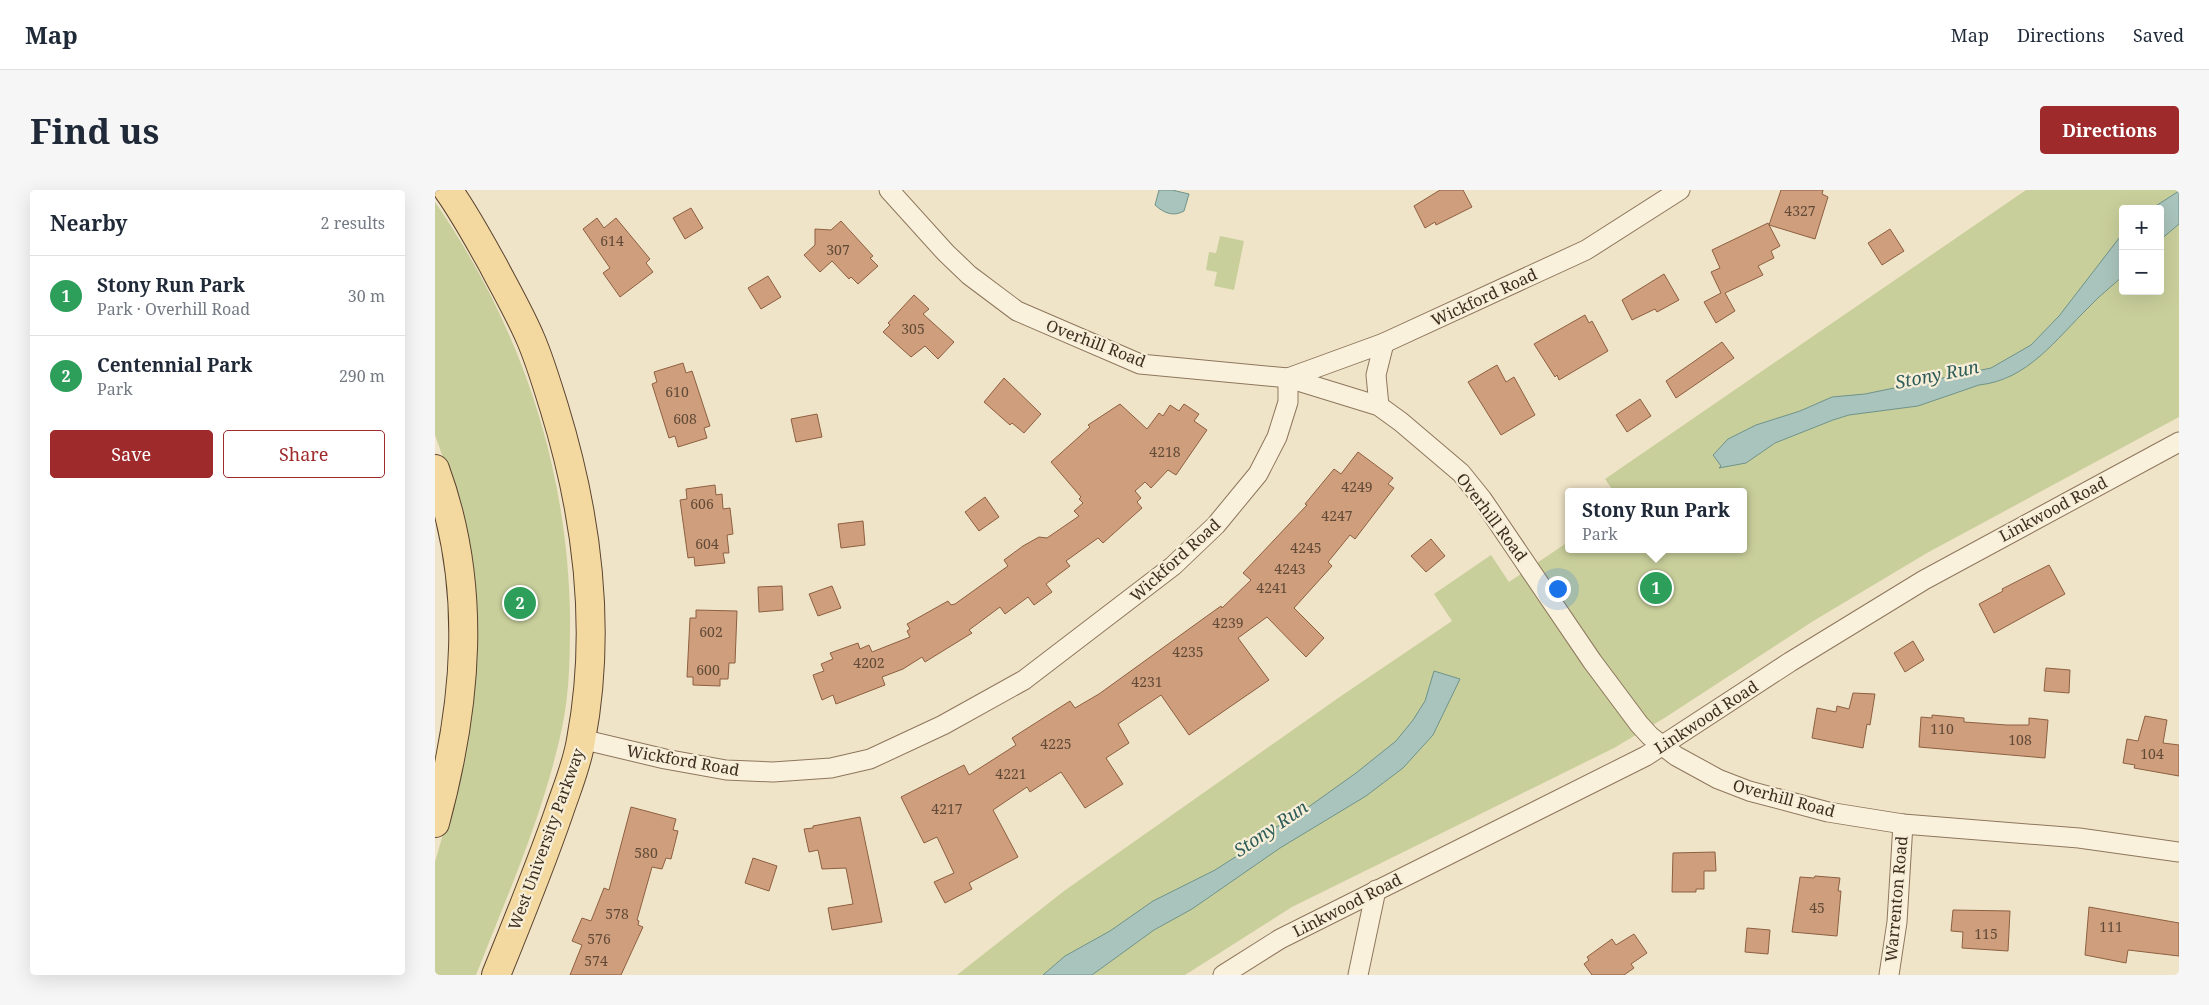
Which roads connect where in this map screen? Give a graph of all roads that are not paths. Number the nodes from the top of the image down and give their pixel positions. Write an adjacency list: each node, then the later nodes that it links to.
1 (448, 190): 9 (main road, West University Parkway)
2 (889, 190): 5 (street, Overhill Road)
3 (1680, 190): 4 (street, Wickford Road)
4 (1383, 343): 5 (street, Wickford Road); 6 (street)
5 (1288, 378): 6 (street, Overhill Road); 9 (street, Wickford Road)
6 (1379, 406): 10 (street, Overhill Road)
7 (2179, 442): 10 (street, Linkwood Road)
8 (435, 469): 11 (main road)
9 (581, 739): 15 (main road, West University Parkway)
10 (1663, 747): 12 (street, Overhill Road); 14 (street, Linkwood Road)
11 (435, 823)
12 (1903, 824): 13 (street, Overhill Road); 18 (street, Warrenton Road)
13 (2179, 852)
14 (1376, 890): 16 (street, Linkwood Road); 17 (street)
15 (496, 975)
16 (1223, 975)
17 (1358, 975)
18 (1889, 975)

